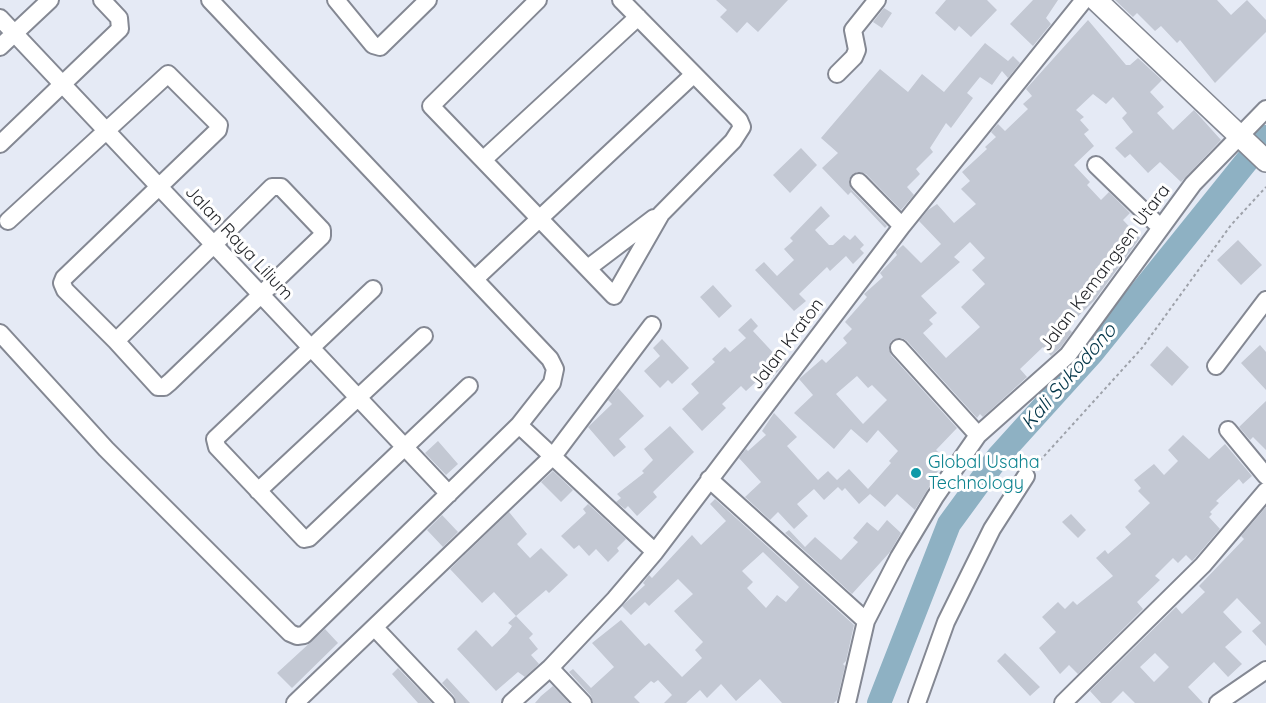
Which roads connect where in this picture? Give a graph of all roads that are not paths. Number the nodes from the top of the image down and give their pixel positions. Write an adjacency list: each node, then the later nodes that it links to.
1 (50, 0): 13 (street)
2 (102, 0): 17 (street)
3 (336, 0): 4 (street)
4 (428, 0)
5 (538, 0): 22 (street)
6 (621, 0): 11 (street)
7 (877, 0): 15 (street)
8 (1084, 0): 30 (street, Jalan Kraton)
9 (219, 3): 34 (street)
10 (1106, 3): 20 (main road)
11 (638, 17): 16 (street); 22 (street)
12 (0, 18): 13 (street, Jalan Raya Lilium)
13 (14, 34): 14 (street); 17 (street, Jalan Raya Lilium)
14 (0, 47)
15 (837, 74)
16 (693, 75): 27 (street); 28 (street)
17 (63, 84): 19 (street, Jalan Raya Lilium); 21 (street)
18 (1266, 109): 20 (street, Jalan Kemangsen Utara)
19 (105, 130): 26 (street, Jalan Raya Lilium); 26 (street); 29 (street)
20 (1245, 141): 23 (main road); 31 (street, Jalan Kemangsen Utara)
21 (0, 144)
22 (484, 159): 28 (street)
23 (1266, 161)
24 (1096, 165): 31 (street)
25 (859, 182): 30 (street)
26 (159, 186): 32 (street, Jalan Raya Lilium); 41 (street)
27 (661, 214): 33 (street); 33 (street)
28 (538, 218): 33 (street); 34 (street)
29 (8, 221)
30 (902, 226): 54 (street, Jalan Kraton)
31 (1160, 226): 49 (street, Jalan Kemangsen Utara)
32 (213, 244): 36 (street, Jalan Raya Lilium); 36 (street); 41 (street)
33 (588, 268)
34 (475, 279): 47 (street)
35 (373, 289): 42 (street)
36 (262, 295): 41 (street); 42 (street, Jalan Raya Lilium)
37 (1266, 300): 44 (street)
38 (652, 325): 51 (street)
39 (0, 333): 57 (street)
40 (424, 336): 46 (street)
41 (116, 341)
42 (311, 347): 46 (street, Jalan Raya Lilium); 55 (street)
43 (898, 348): 49 (street)
44 (1216, 366)
45 (469, 386): 50 (street)
46 (359, 399): 50 (street, Jalan Raya Lilium); 55 (street)
47 (519, 425): 51 (street); 57 (street)
48 (1228, 430): 53 (street)
49 (978, 435): 59 (street, Jalan Kemangsen Utara)
50 (404, 446): 55 (street); 57 (street, Jalan Raya Lilium)
51 (554, 455): 58 (street); 60 (street)
52 (1026, 476): 68 (street)
53 (1266, 476)
54 (709, 478): 58 (street, Jalan Kraton); 59 (street)
55 (258, 491)
56 (1266, 491): 69 (street)
57 (450, 494)
58 (655, 552): 61 (street, Jalan Kraton)
59 (866, 621): 67 (street, Jalan Kemangsen Utara)
60 (375, 628): 63 (street); 64 (street)
61 (550, 668): 65 (street, Jalan Kraton); 66 (street)
62 (1266, 670): 70 (street)
63 (295, 703)
64 (446, 703)
65 (511, 703)
66 (583, 703)
67 (847, 703)
68 (917, 703)
69 (1063, 703)
70 (1218, 703)

